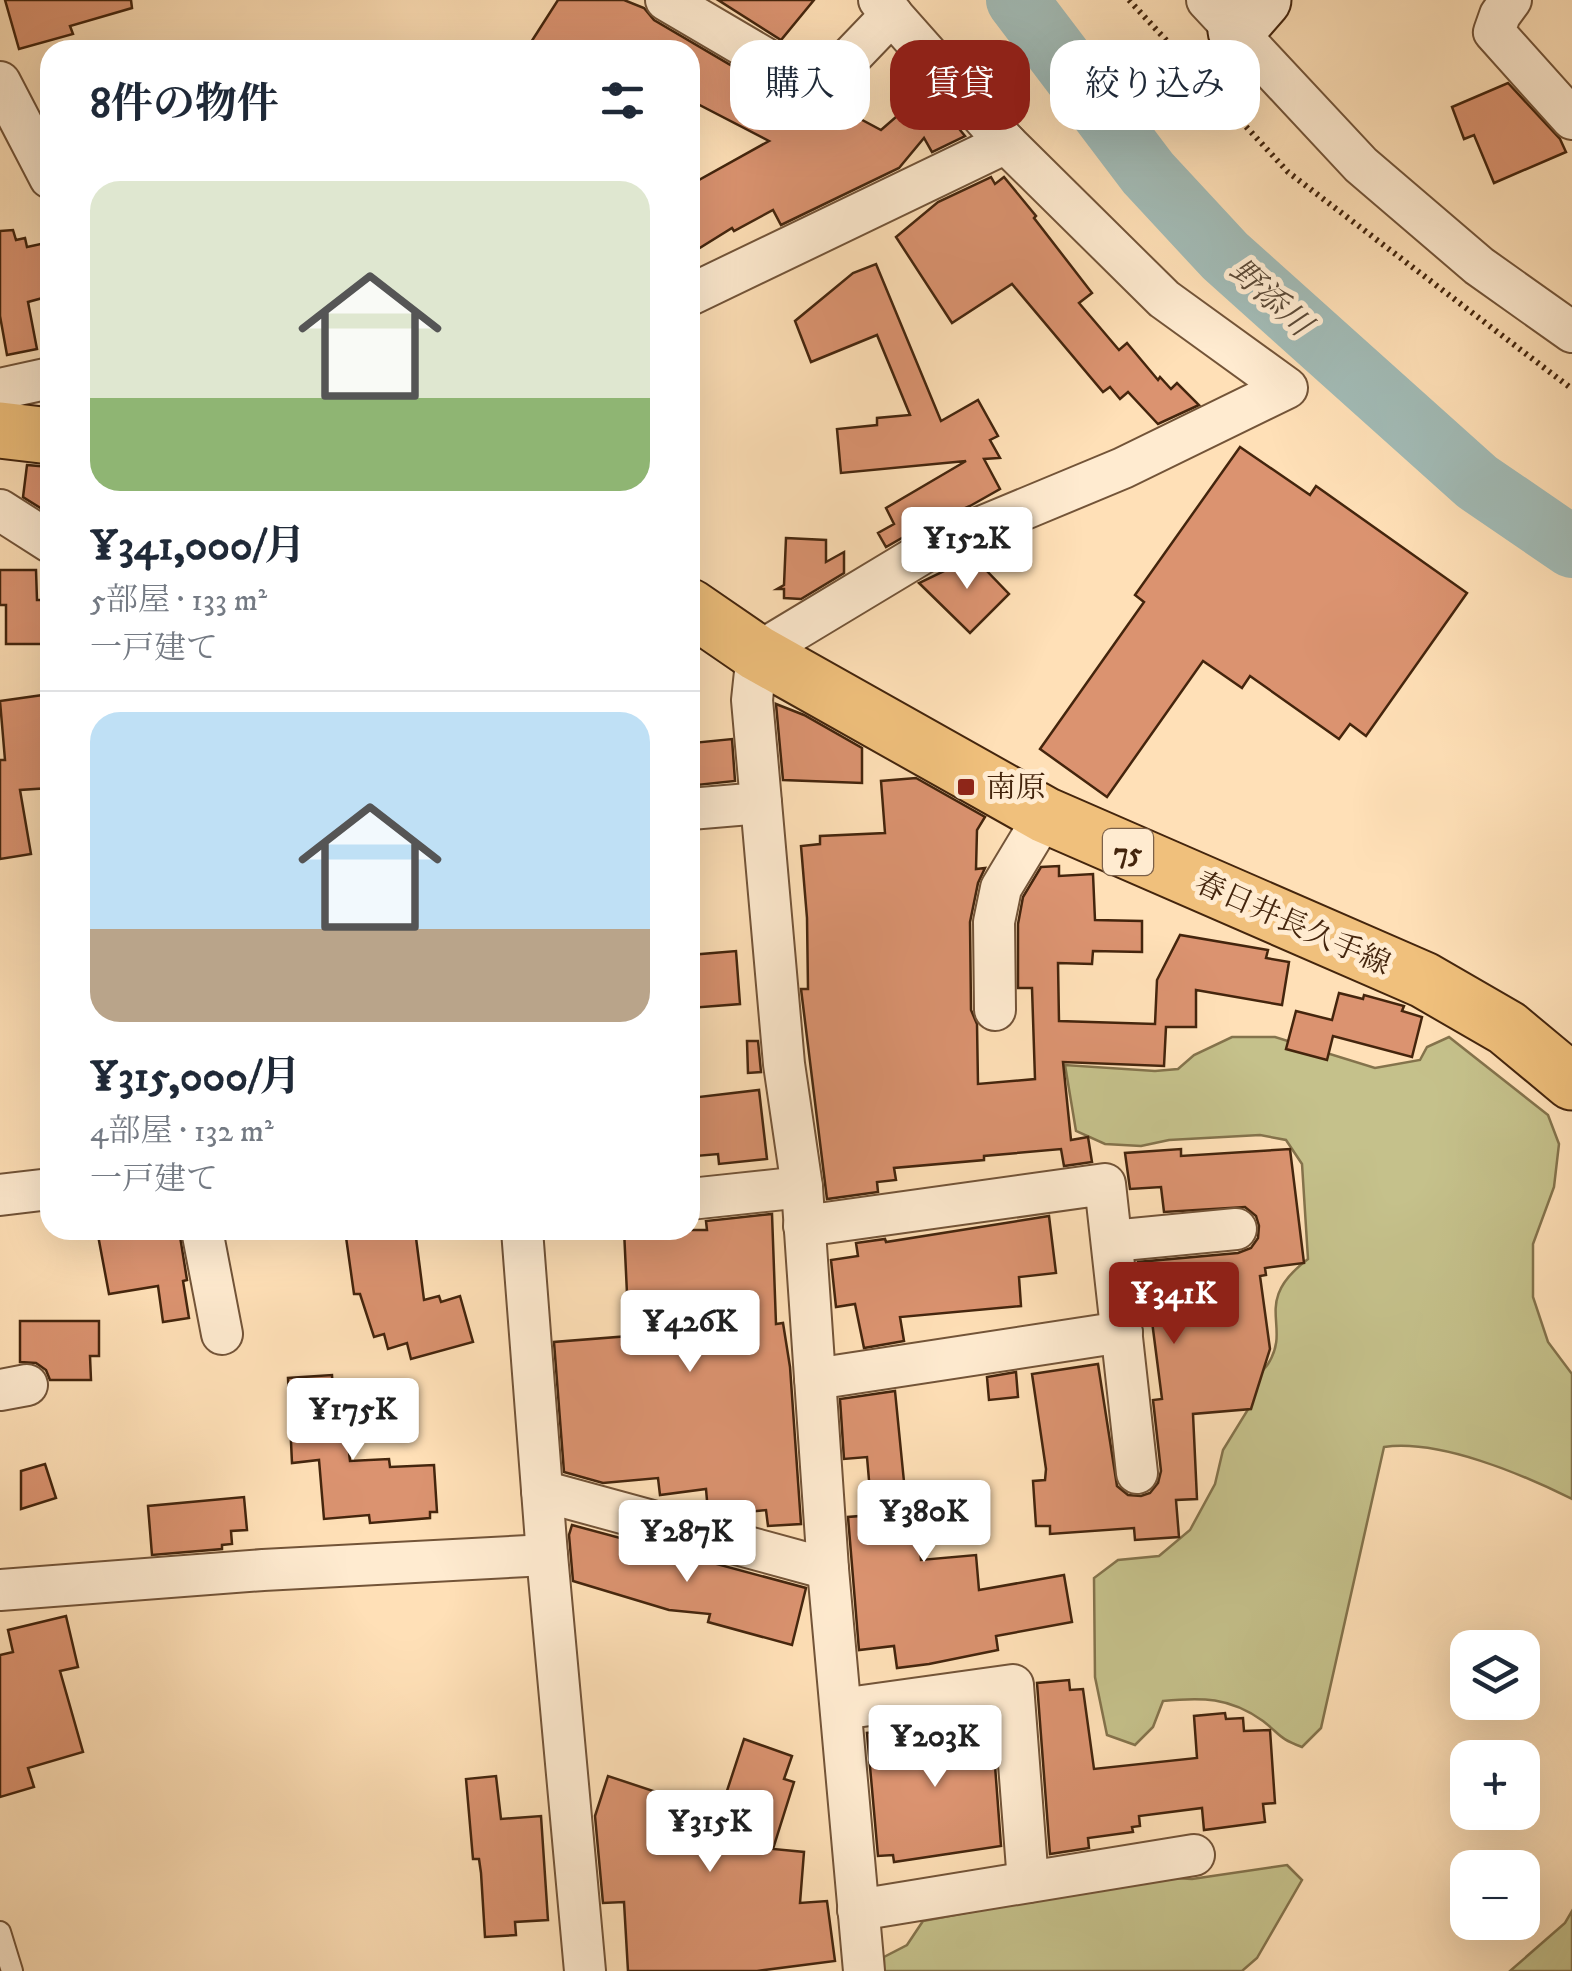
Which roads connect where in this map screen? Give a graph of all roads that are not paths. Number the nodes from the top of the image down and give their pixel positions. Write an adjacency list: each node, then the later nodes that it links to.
1 (666, 0): 3 (street)
2 (1512, 0): 6 (street)
3 (886, 7): 7 (street)
4 (1236, 10): 10 (street)
5 (0, 82): 8 (street)
6 (1572, 119)
7 (1006, 142): 9 (street); 18 (street)
8 (40, 159)
9 (700, 290)
10 (1572, 332)
11 (40, 380): 12 (street)
12 (0, 389)
13 (0, 430): 14 (main road)
14 (40, 435)
15 (0, 510): 16 (street)
16 (40, 536)
17 (700, 614): 18 (main road, 春日井長久手線 / 75)
18 (757, 654): 19 (street); 21 (main road, 春日井長久手線 / 75)
19 (761, 802): 20 (street); 27 (street)
20 (700, 808)
21 (1045, 815): 22 (street); 23 (main road, 春日井長久手線 / 75)
22 (995, 1010)
23 (1572, 1082)
24 (40, 1190): 25 (street)
25 (0, 1195)
26 (700, 1200): 27 (street)
27 (803, 1206): 31 (street); 34 (street)
28 (1236, 1229): 31 (street)
29 (204, 1240): 33 (street)
30 (523, 1240): 36 (street)
31 (1112, 1241): 32 (street)
32 (1122, 1332): 34 (street); 35 (street)
33 (222, 1334)
34 (815, 1380): 38 (street)
35 (1137, 1472)
36 (542, 1491): 37 (street); 38 (street)
37 (547, 1556): 39 (street); 46 (street)
38 (828, 1570): 40 (street)
39 (0, 1590)
40 (841, 1709): 42 (street); 43 (street)
41 (1194, 1854): 42 (street)
42 (1028, 1882): 43 (street)
43 (858, 1910): 47 (street)
44 (0, 1932): 45 (lane)
45 (12, 1971)
46 (585, 1971)
47 (864, 1971)

